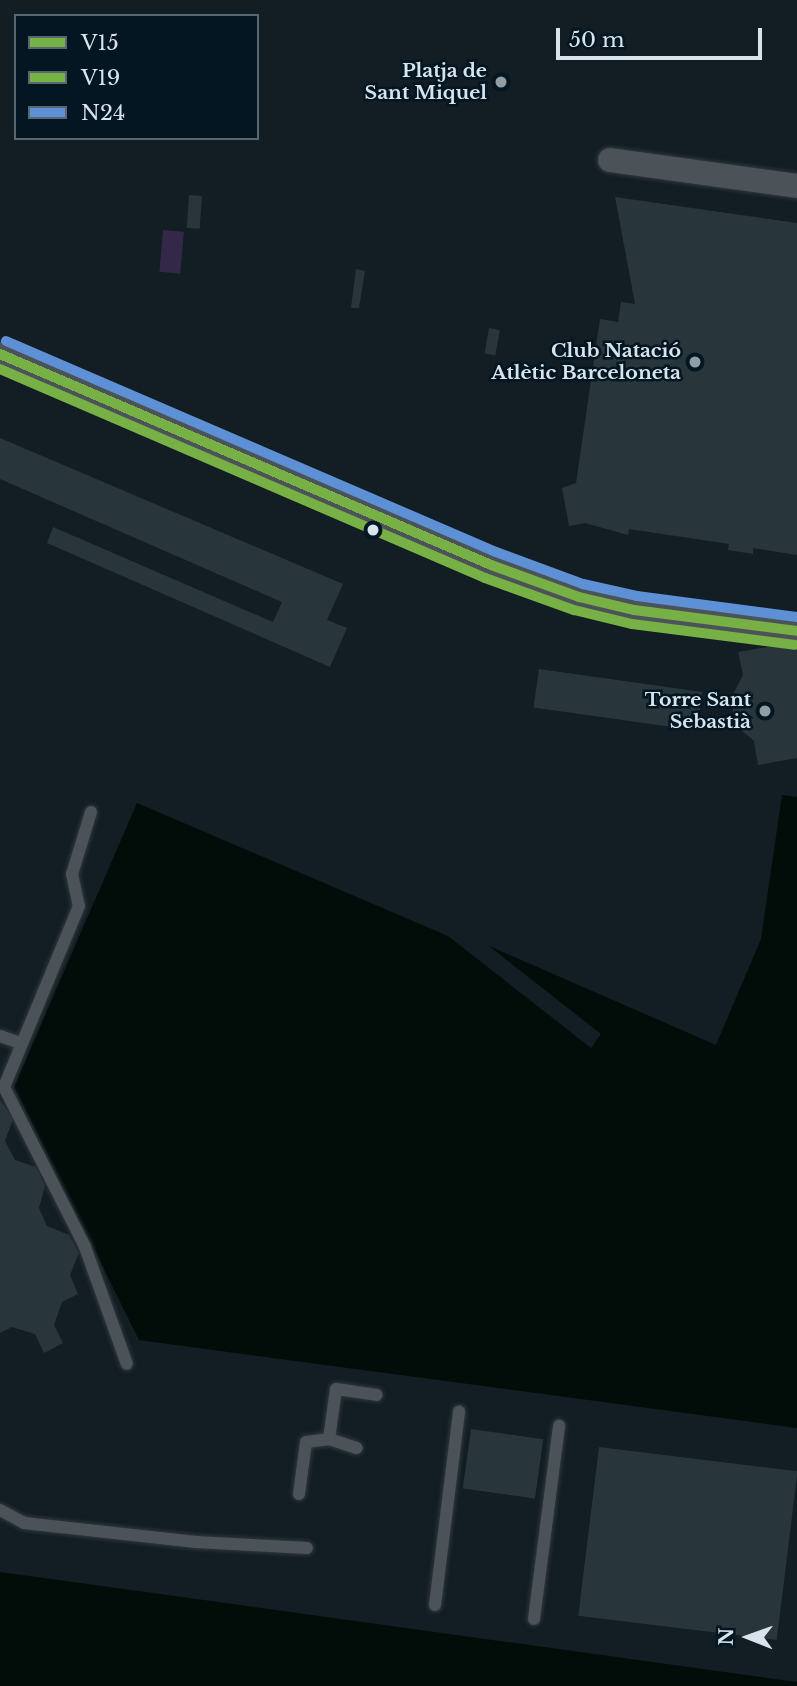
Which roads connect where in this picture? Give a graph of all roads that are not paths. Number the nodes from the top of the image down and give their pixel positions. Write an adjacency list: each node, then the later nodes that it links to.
1 (610, 160): 2 (street)
2 (797, 186)
3 (0, 354): 4 (street)
4 (797, 631)
5 (91, 812): 7 (lane)
6 (0, 1036): 7 (lane)
7 (20, 1043): 8 (lane)
8 (127, 1364)
9 (377, 1395): 12 (lane)
10 (458, 1411): 17 (lane)
11 (559, 1426): 18 (lane)
12 (329, 1440): 13 (lane); 14 (lane)
13 (357, 1448)
14 (299, 1494)
15 (0, 1510): 16 (lane)
16 (307, 1548)
17 (435, 1605)
18 (534, 1619)

